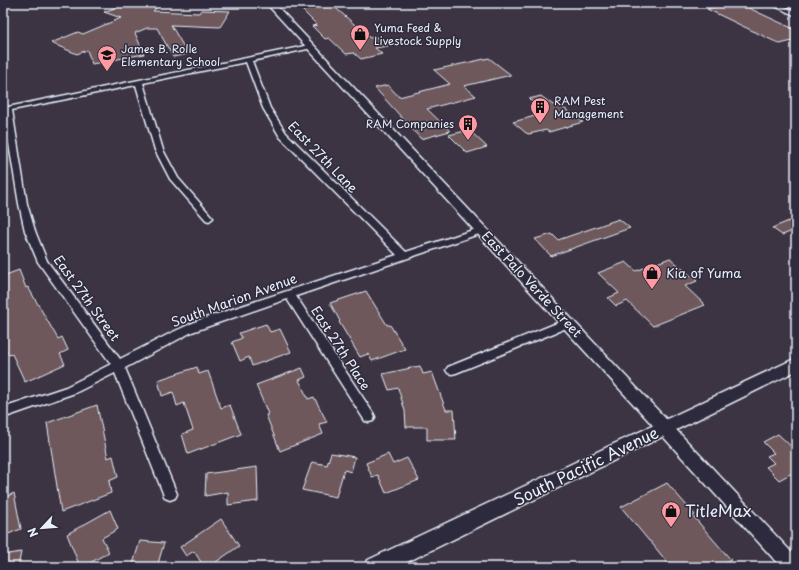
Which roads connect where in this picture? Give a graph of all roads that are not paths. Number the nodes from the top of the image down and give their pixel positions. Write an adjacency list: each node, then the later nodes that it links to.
1 (270, 3): 4 (street, East Palo Verde Street)
2 (771, 3): 3 (street)
3 (796, 14)
4 (310, 47): 5 (street); 9 (street, East Palo Verde Street)
5 (248, 60): 6 (street); 10 (street, East 27th Lane)
6 (139, 82): 7 (street); 8 (street)
7 (6, 110): 14 (street, East 27th Street)
8 (209, 218)
9 (482, 230): 10 (street, South Marion Avenue); 12 (street, East Palo Verde Street)
10 (404, 256): 11 (street, South Marion Avenue)
11 (289, 294): 14 (street, South Marion Avenue); 17 (street, East 27th Place)
12 (567, 323): 15 (street); 18 (street, East Palo Verde Street)
13 (796, 364): 18 (main road, South Pacific Avenue)
14 (118, 365): 16 (street, South Marion Avenue); 19 (street, East 27th Street)
15 (452, 370)
16 (3, 413)
17 (369, 417)
18 (665, 427): 20 (main road, South Pacific Avenue); 21 (street, East Palo Verde Street)
19 (170, 494)
20 (375, 567)
21 (793, 567)

